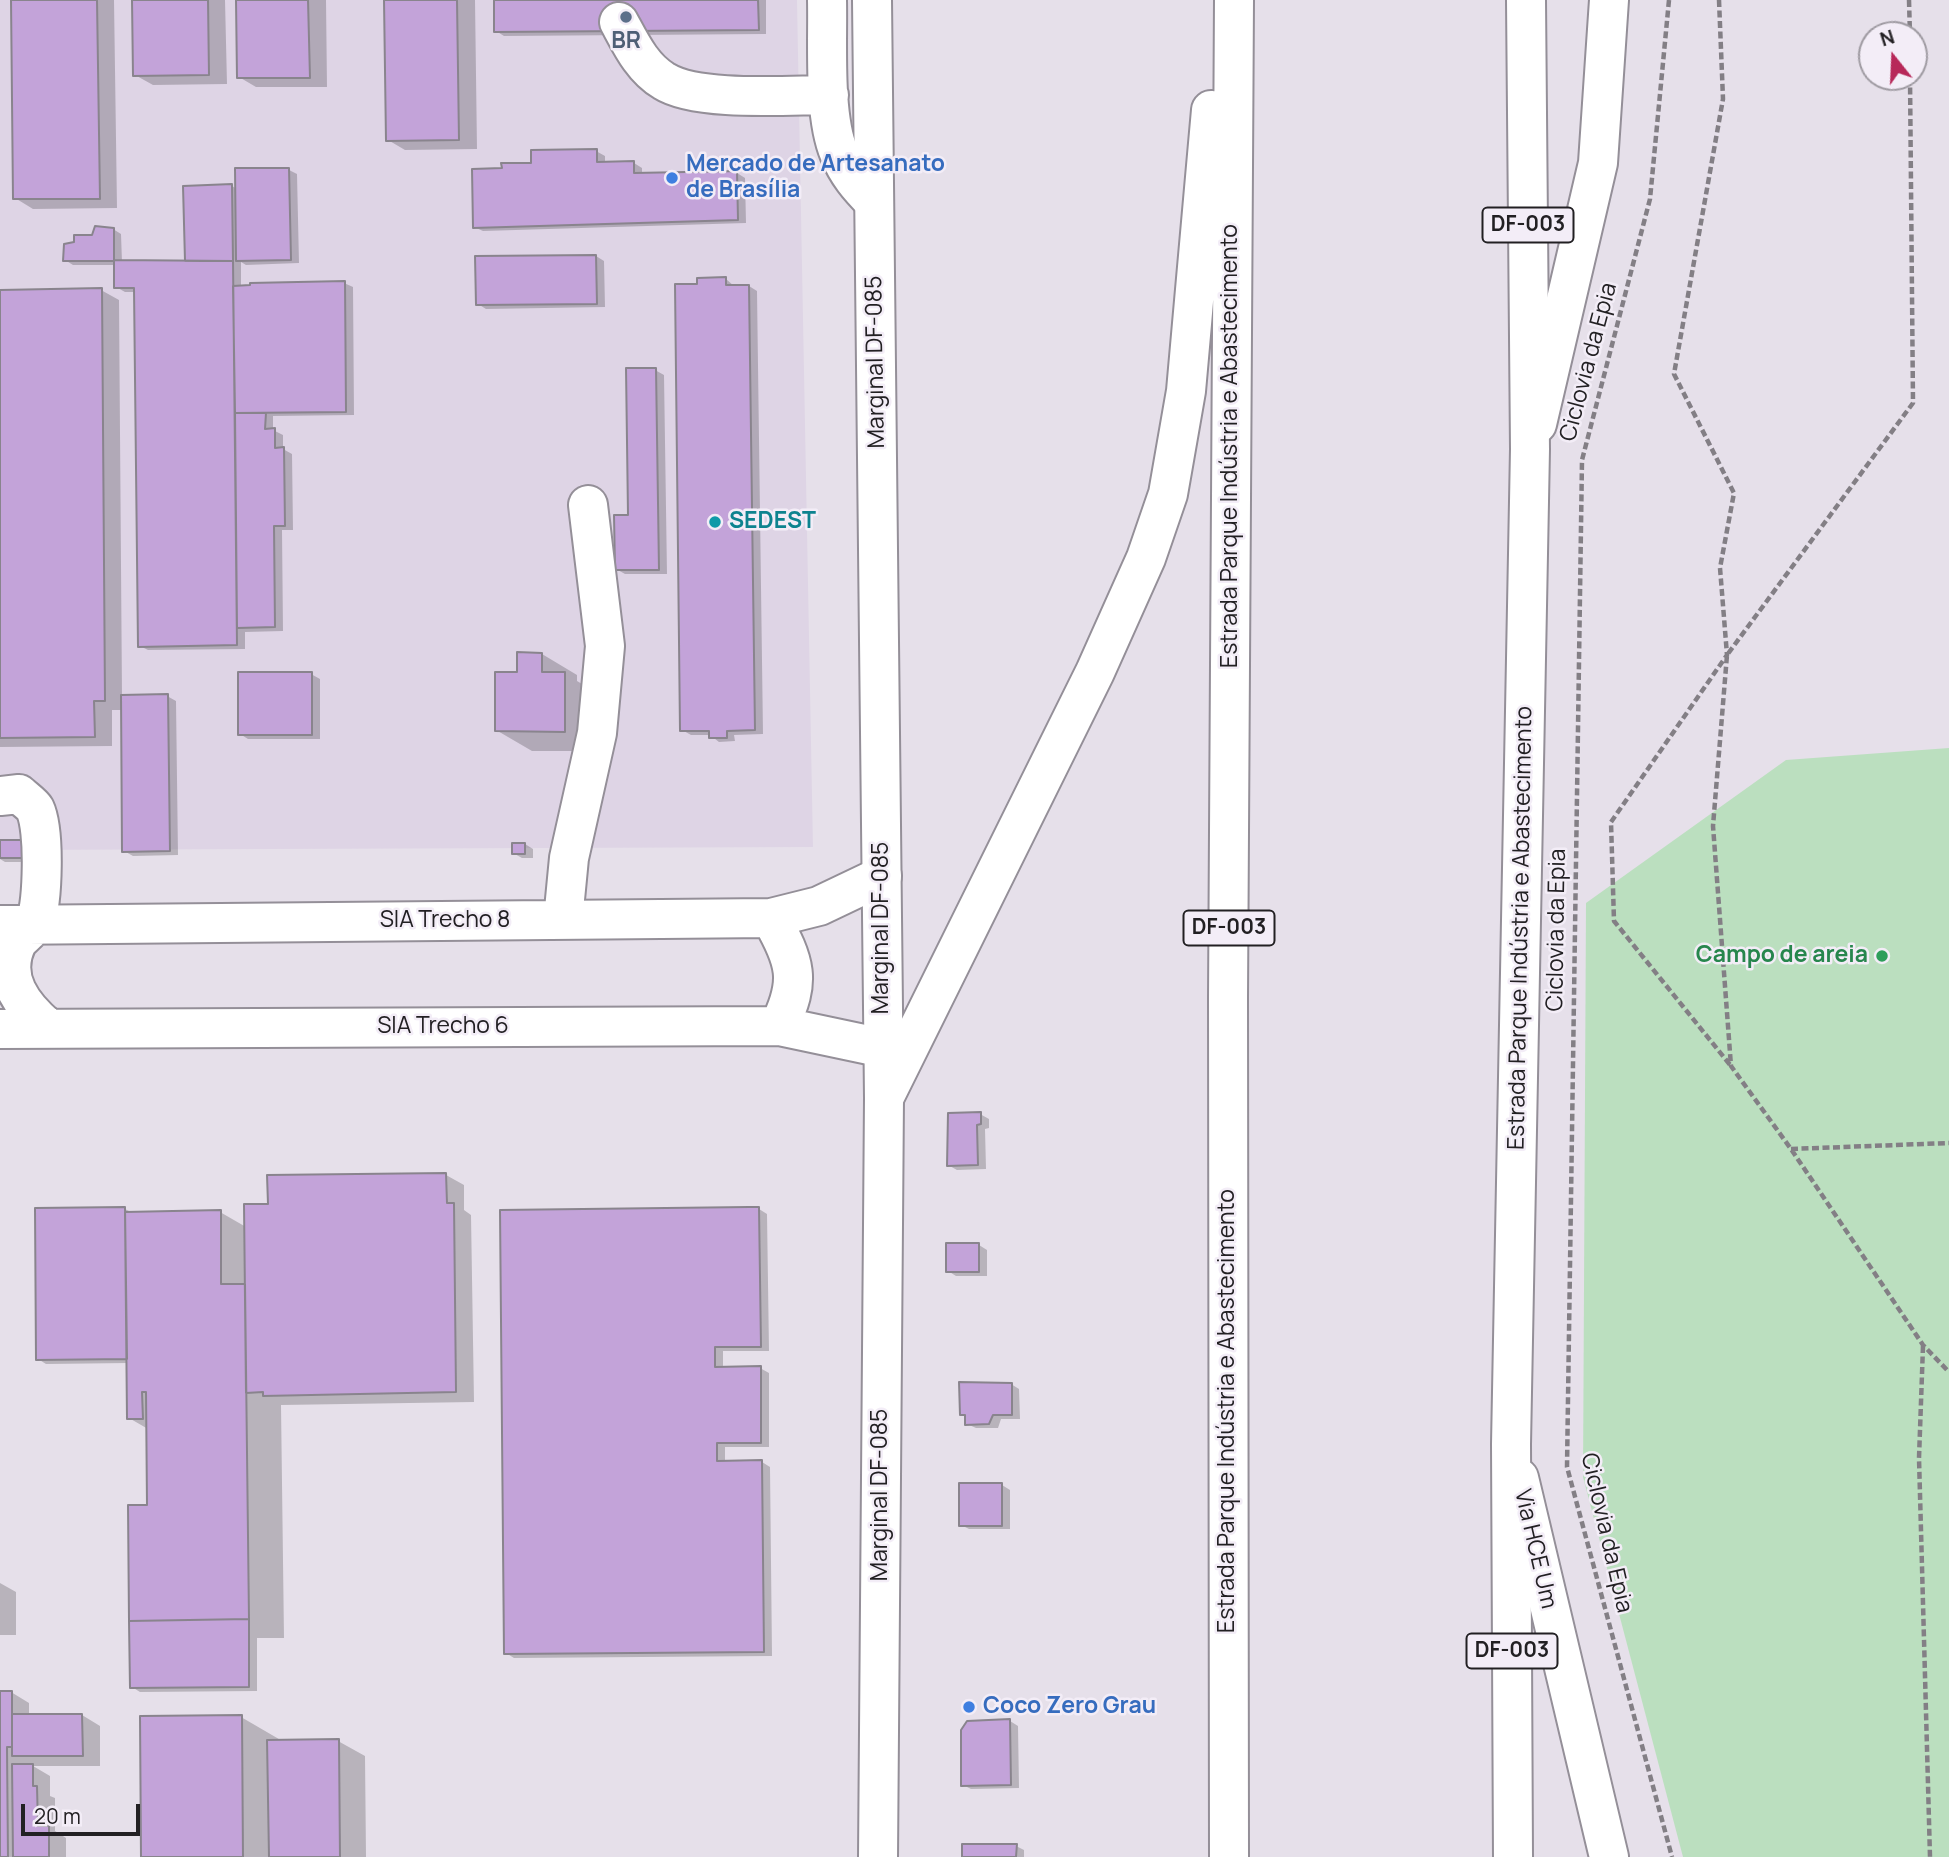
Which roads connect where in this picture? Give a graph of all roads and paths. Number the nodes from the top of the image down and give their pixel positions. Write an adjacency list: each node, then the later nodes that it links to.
1 (827, 0): 13 (main road)
2 (872, 0): 14 (main road, Marginal DF-085)
3 (1220, 0): 28 (main road)
4 (1234, 0): 35 (main road, Estrada Parque Indústria e Abastecimento / DF-003)
5 (1526, 0): 15 (main road, Estrada Parque Indústria e Abastecimento / DF-003)
6 (1608, 0): 15 (main road)
7 (1669, 0): 38 (path, Ciclovia da Epia)
8 (1719, 0): 17 (path)
9 (1909, 0): 10 (path)
10 (1910, 21)
11 (619, 22): 13 (main road)
12 (1910, 91): 17 (path)
13 (829, 95): 14 (main road)
14 (874, 202): 19 (main road, Marginal DF-085)
15 (1530, 449): 33 (main road, Estrada Parque Indústria e Abastecimento / DF-003)
16 (588, 505): 21 (main road)
17 (1727, 655): 27 (path); 27 (path)
18 (0, 796): 22 (main road)
19 (882, 876): 20 (main road, SIA Trecho 8); 26 (main road, Marginal DF-085)
20 (771, 918): 21 (main road, SIA Trecho 8); 23 (main road)
21 (563, 920): 22 (main road, SIA Trecho 8)
22 (18, 924): 24 (main road)
23 (779, 1026): 24 (main road, SIA Trecho 6); 26 (main road, SIA Trecho 6)
24 (48, 1028): 25 (main road, SIA Trecho 6)
25 (0, 1029)
26 (883, 1048): 28 (main road, Marginal DF-085)
27 (1731, 1066): 30 (path)
28 (884, 1098): 34 (main road, Marginal DF-085)
29 (1949, 1143): 30 (path)
30 (1791, 1149): 31 (path)
31 (1923, 1345): 32 (path); 39 (path)
32 (1949, 1371)
33 (1511, 1444): 36 (main road, Estrada Parque Indústria e Abastecimento / DF-003); 37 (main road, Via HCE Um)
34 (878, 1857)
35 (1229, 1857)
36 (1513, 1857)
37 (1609, 1857)
38 (1672, 1857)
39 (1930, 1857)

